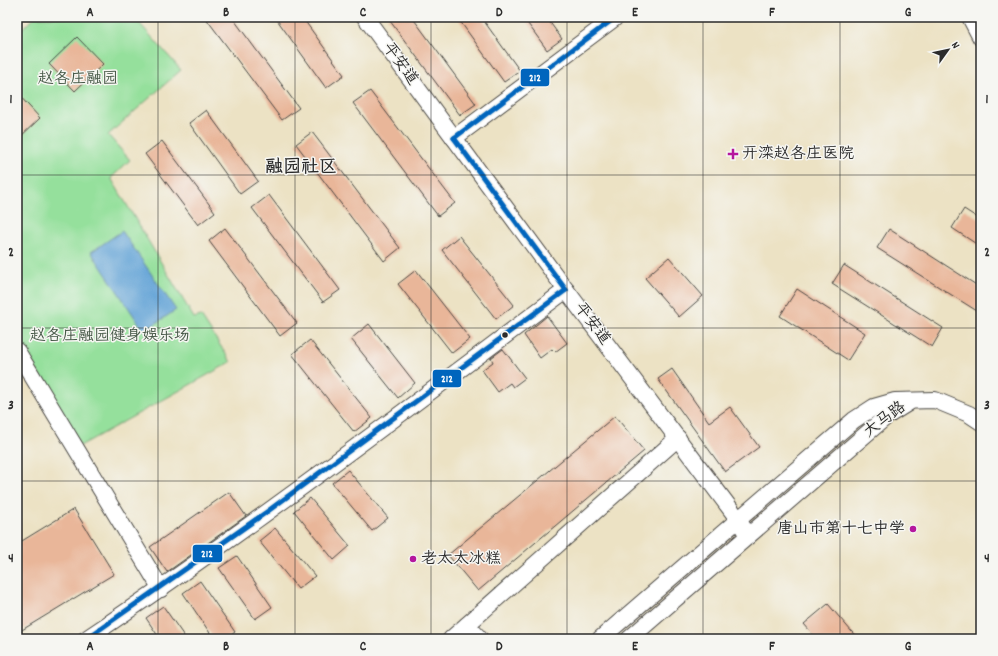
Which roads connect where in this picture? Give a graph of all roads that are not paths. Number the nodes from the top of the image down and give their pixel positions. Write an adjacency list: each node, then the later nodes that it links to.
1 (365, 17): 5 (street, 平安道)
2 (616, 17): 5 (street)
3 (970, 17): 4 (street)
4 (981, 38)
5 (454, 138): 6 (street, 平安道)
6 (566, 290): 10 (street, 平安道); 13 (street)
7 (17, 351): 13 (street)
8 (912, 400): 9 (street); 11 (street, 大马路); 12 (street, 大马路)
9 (981, 422)
10 (678, 438): 11 (street, 平安道); 14 (street)
11 (738, 519): 12 (street, 平安道); 18 (street, 大马路)
12 (748, 536): 19 (street, 大马路)
13 (161, 589): 15 (street)
14 (467, 625): 16 (street); 17 (street)
15 (86, 639)
16 (451, 639)
17 (480, 639)
18 (600, 639)
19 (629, 639)

